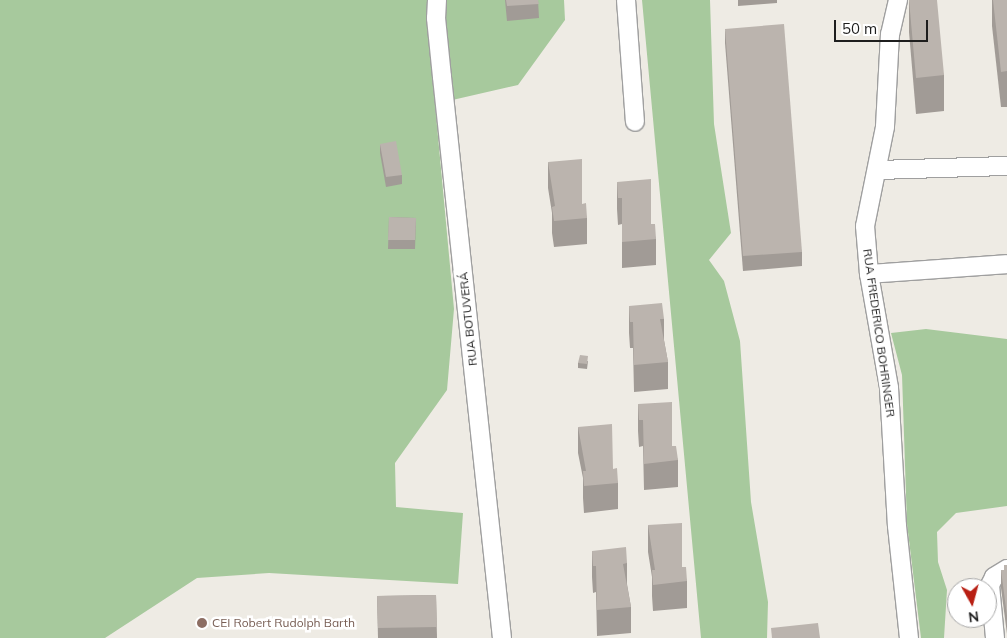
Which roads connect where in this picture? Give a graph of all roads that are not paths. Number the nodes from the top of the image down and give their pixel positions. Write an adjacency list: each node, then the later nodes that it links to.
1 (437, 0): 10 (street, RUA BOTUVERÁ)
2 (626, 0): 4 (street)
3 (898, 0): 6 (street, RUA FREDERICO BOHRINGER)
4 (635, 122)
5 (1007, 166): 6 (street)
6 (878, 170): 8 (street, RUA FREDERICO BOHRINGER)
7 (1007, 264): 8 (street)
8 (869, 274): 11 (street, RUA FREDERICO BOHRINGER)
9 (1007, 570): 12 (street)
10 (502, 638)
11 (909, 638)
12 (995, 638)

